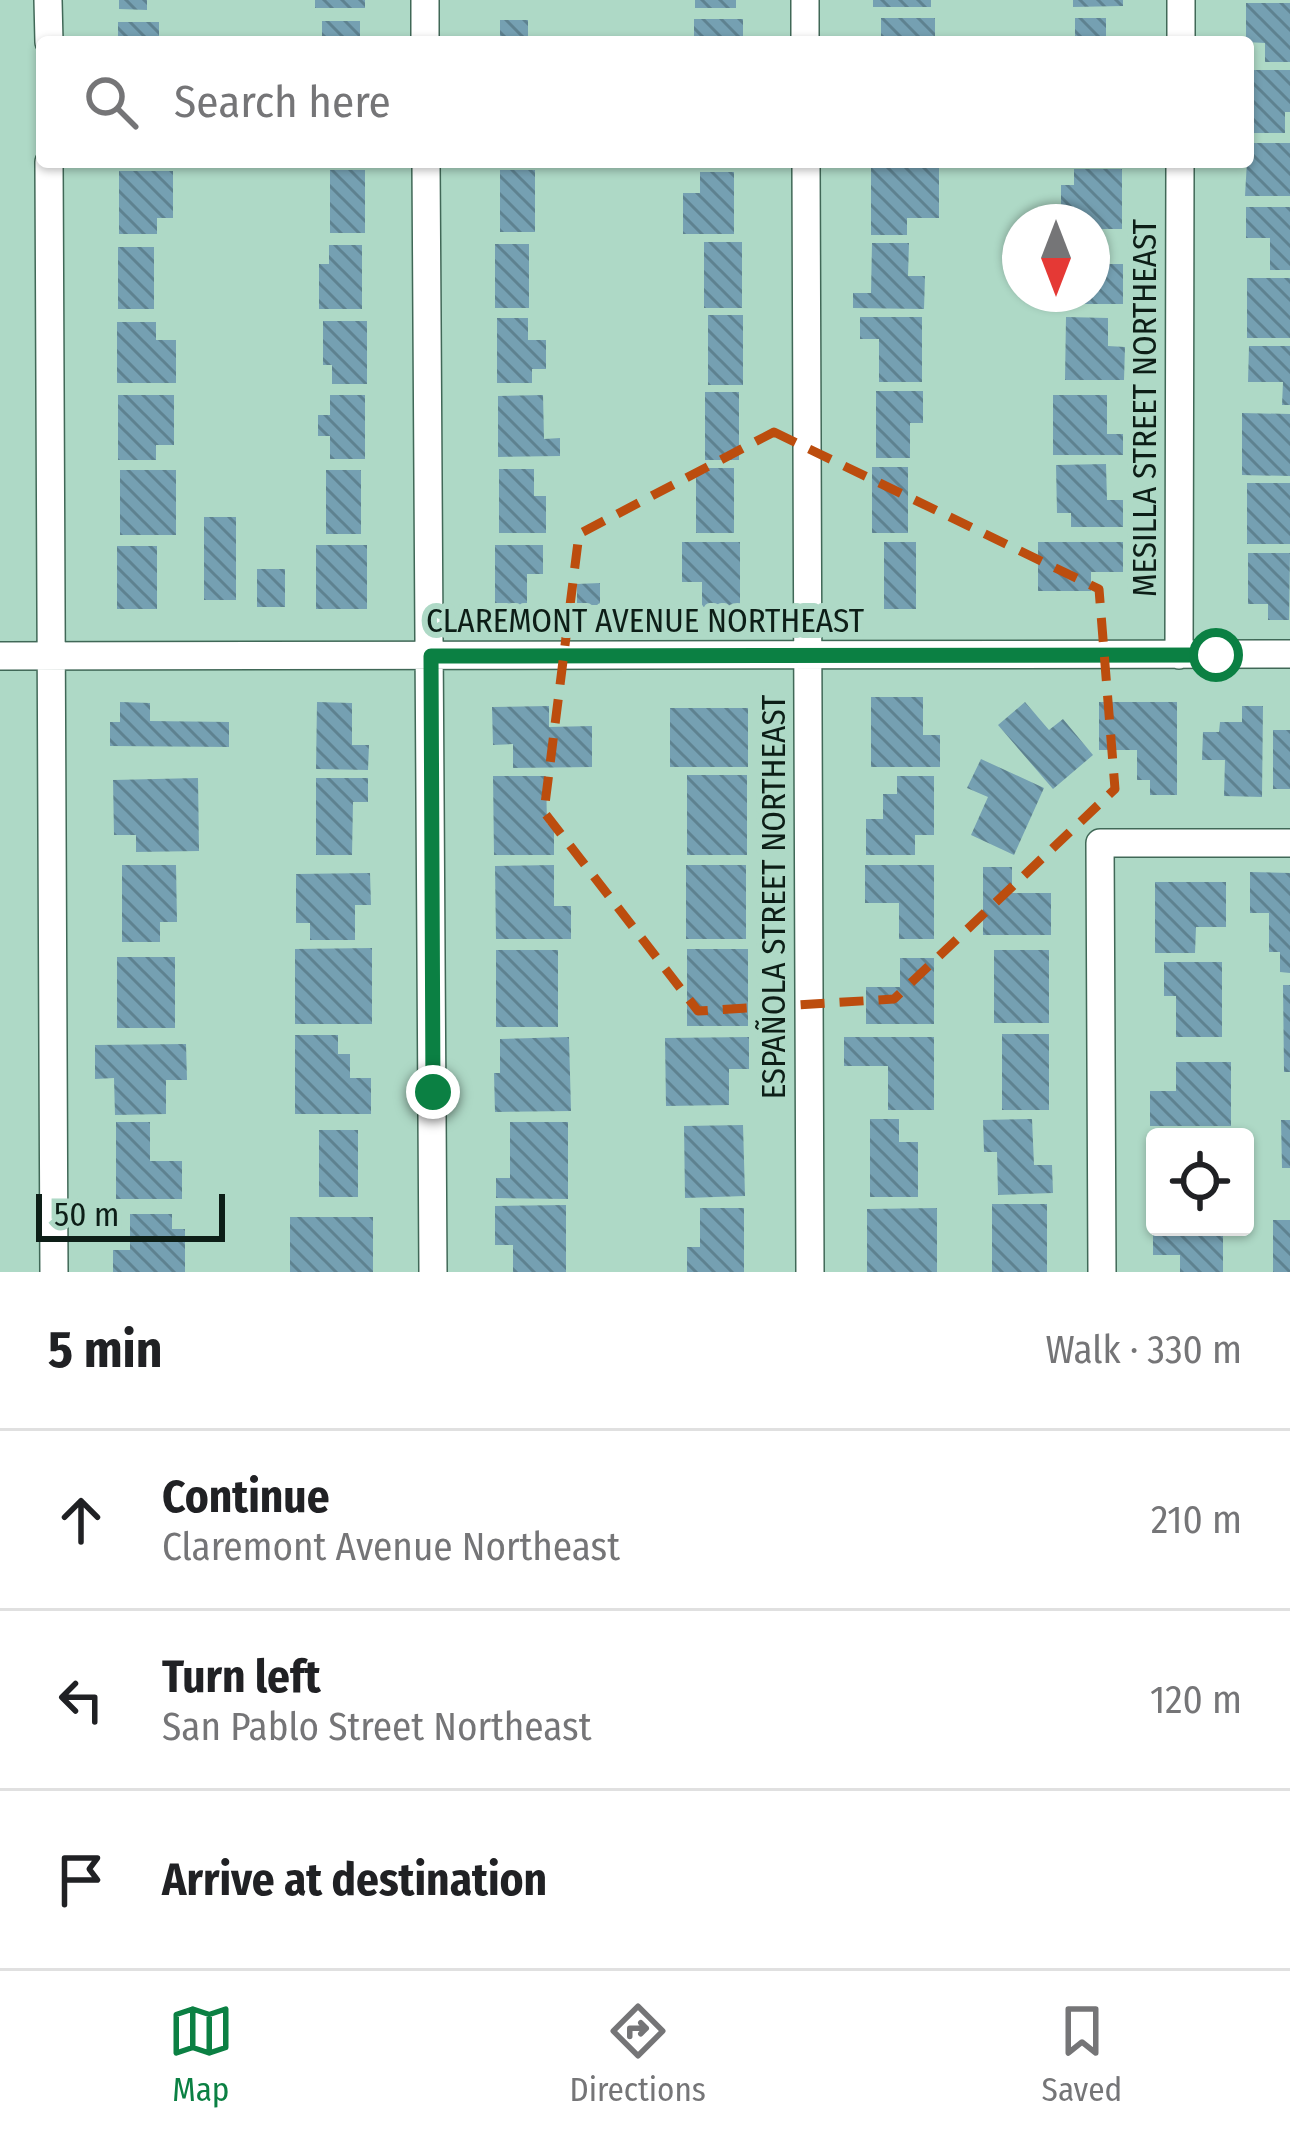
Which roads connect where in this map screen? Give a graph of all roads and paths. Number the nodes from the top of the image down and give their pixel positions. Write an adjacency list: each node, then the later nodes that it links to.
1 (49, 0): 5 (street)
2 (425, 0): 6 (street)
3 (805, 0): 7 (street)
4 (1181, 0): 8 (street)
5 (49, 36)
6 (425, 36)
7 (805, 36)
8 (1181, 36)
9 (50, 168): 16 (street)
10 (426, 168): 17 (street)
11 (806, 168): 18 (street, ESPAÑOLA STREET NORTHEAST)
12 (1180, 168): 14 (street, MESILLA STREET NORTHEAST)
13 (1290, 654): 14 (street, CLAREMONT AVENUE NORTHEAST)
14 (1179, 655): 18 (street, CLAREMONT AVENUE NORTHEAST)
15 (0, 656): 16 (street, CLAREMONT AVENUE NORTHEAST)
16 (52, 656): 17 (street, CLAREMONT AVENUE NORTHEAST); 20 (street)
17 (431, 656): 18 (street, CLAREMONT AVENUE NORTHEAST); 21 (street)
18 (808, 656): 22 (street, ESPAÑOLA STREET NORTHEAST)
19 (1290, 843): 23 (street)
20 (54, 1272)
21 (434, 1272)
22 (810, 1272)
23 (1102, 1272)

